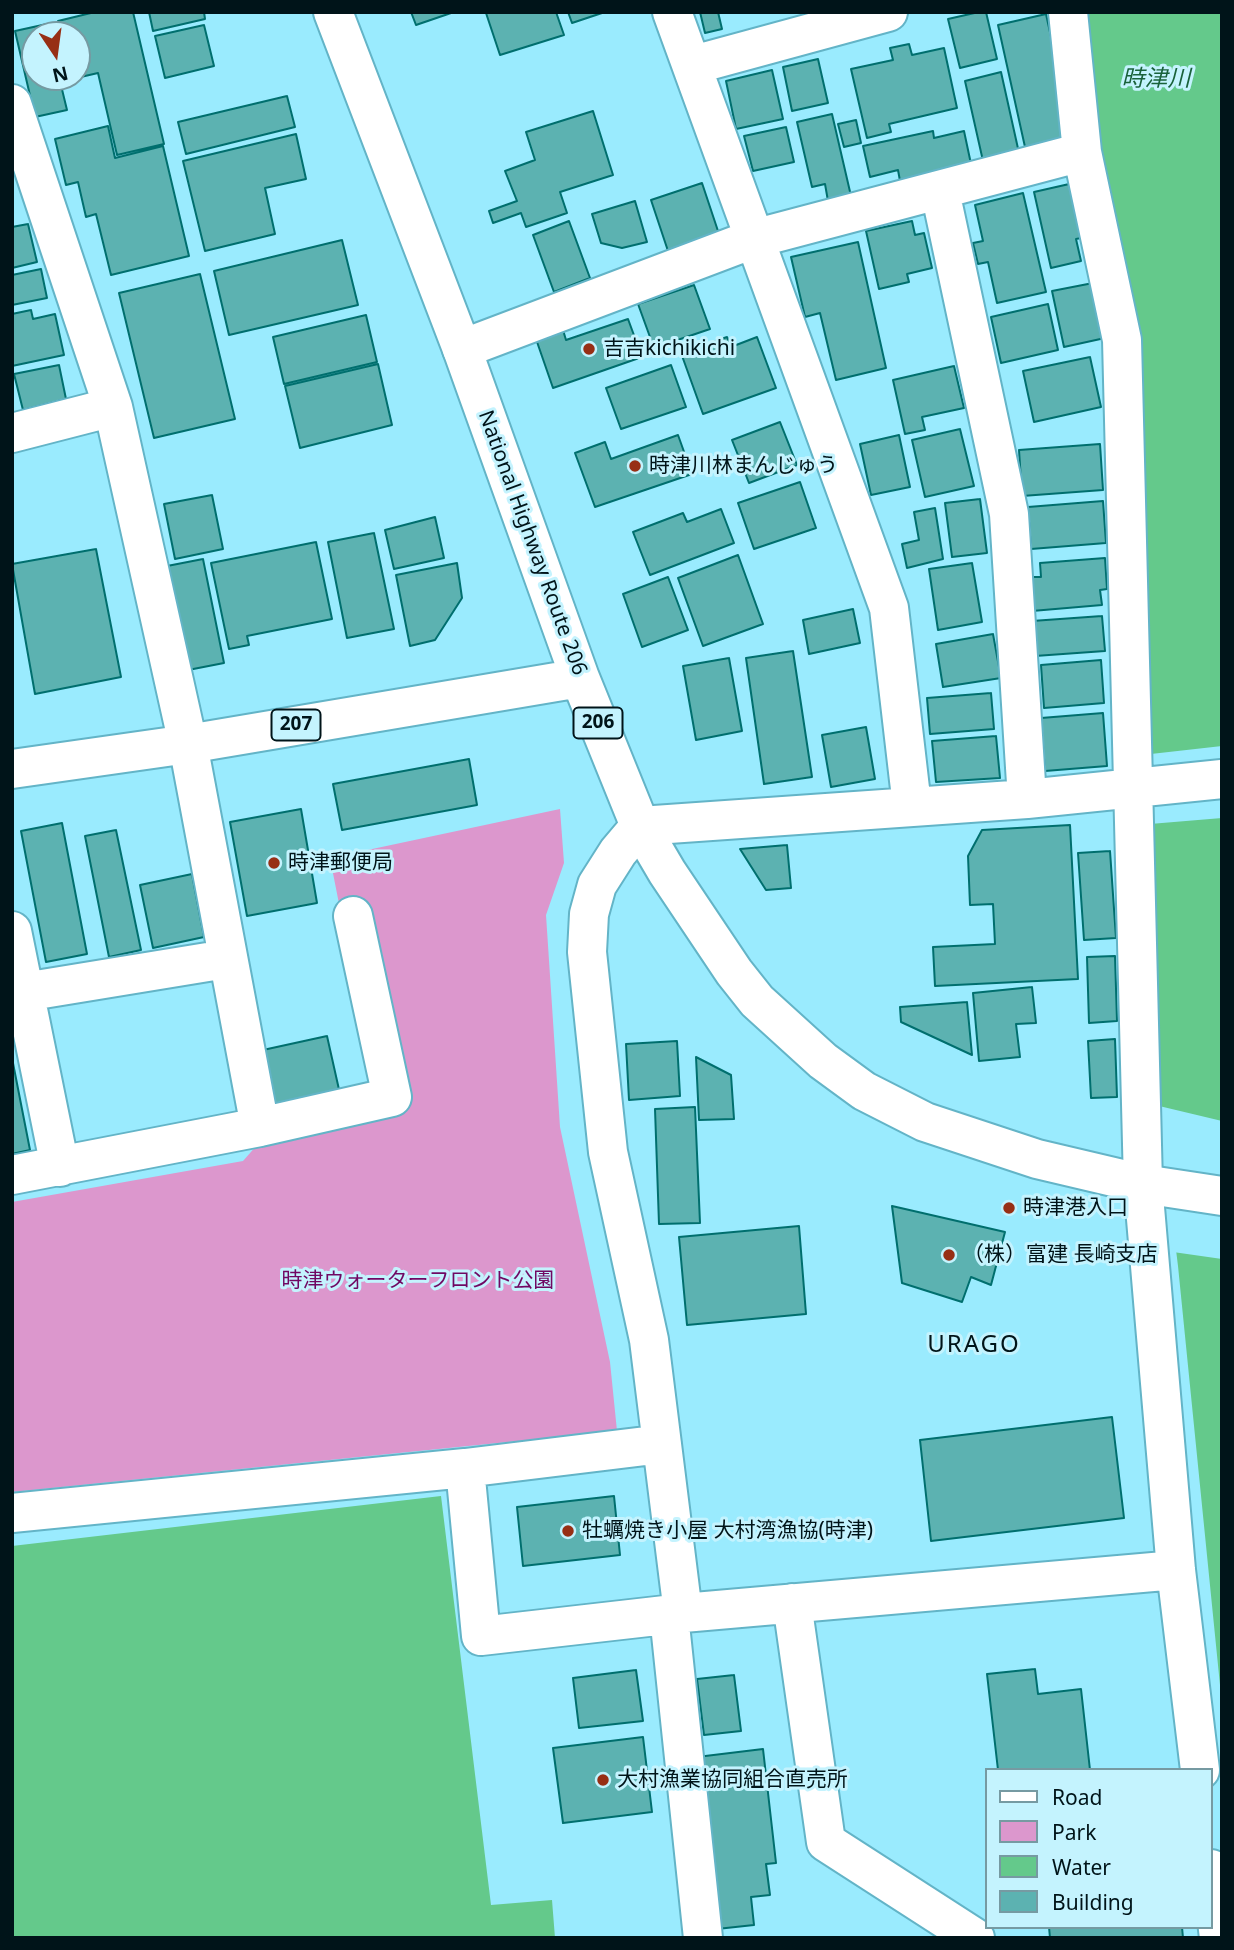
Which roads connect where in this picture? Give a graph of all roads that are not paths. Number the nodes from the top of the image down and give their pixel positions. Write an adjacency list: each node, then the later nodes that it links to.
1 (333, 12): 10 (main road, National Highway Route 206 / 206)
2 (672, 12): 5 (main road)
3 (888, 12): 5 (main road)
4 (1068, 12): 7 (main road)
5 (692, 65): 9 (main road)
6 (12, 104): 11 (main road)
7 (1082, 152): 8 (main road); 17 (main road)
8 (940, 191): 9 (main road); 18 (main road)
9 (752, 239): 10 (main road); 19 (main road)
10 (462, 349): 13 (main road, National Highway Route 206 / 206)
11 (113, 407): 12 (main road); 14 (main road)
12 (12, 433)
13 (580, 678): 14 (main road, 207); 20 (main road, National Highway Route 206 / 206)
14 (188, 744): 15 (main road, 207); 23 (main road)
15 (12, 769)
16 (1222, 779): 17 (main road)
17 (1134, 789): 18 (main road); 28 (main road)
18 (1027, 799): 19 (main road)
19 (912, 806): 20 (main road)
20 (640, 826): 28 (main road, National Highway Route 206 / 206); 30 (main road)
21 (353, 916): 25 (main road)
22 (12, 932): 24 (main road)
23 (226, 959): 24 (main road); 25 (main road)
24 (18, 993): 26 (main road)
25 (260, 1127): 26 (main road)
26 (60, 1167): 27 (main road)
27 (12, 1175)
28 (1143, 1184): 29 (main road, National Highway Route 206 / 206); 33 (main road)
29 (1222, 1196)
30 (662, 1444): 31 (main road); 35 (main road)
31 (465, 1468): 32 (main road); 35 (main road)
32 (12, 1513)
33 (1176, 1570): 34 (main road); 36 (main road)
34 (792, 1603): 35 (main road); 39 (main road)
35 (676, 1614): 38 (main road)
36 (1200, 1768)
37 (1213, 1886): 40 (main road)
38 (703, 1938)
39 (975, 1938)
40 (1219, 1938)

